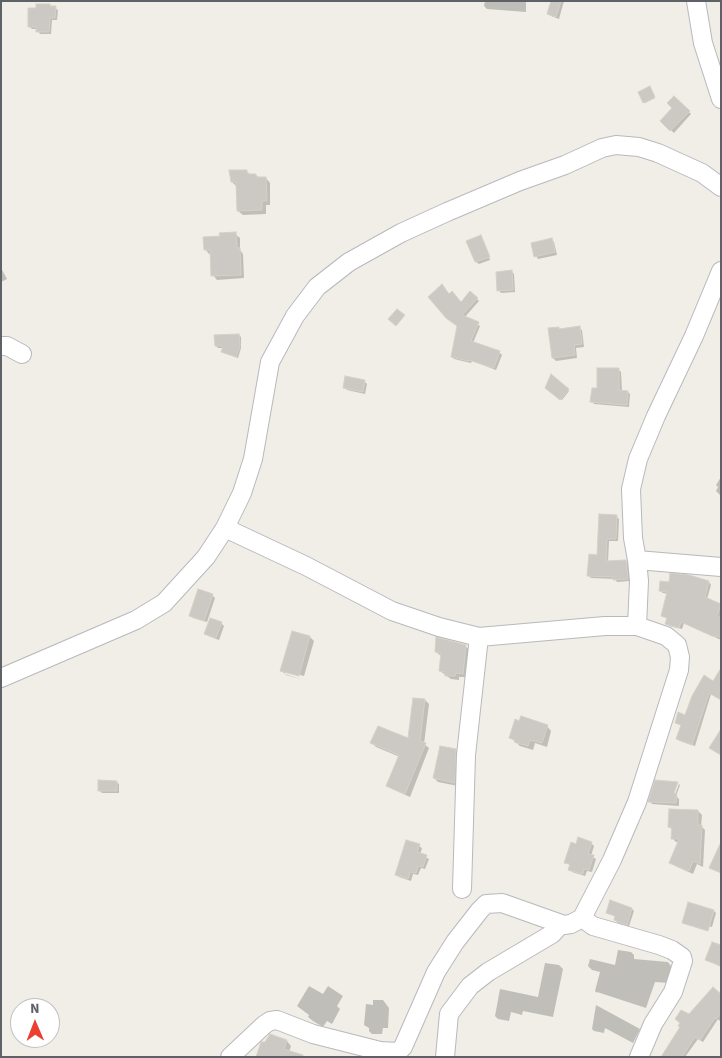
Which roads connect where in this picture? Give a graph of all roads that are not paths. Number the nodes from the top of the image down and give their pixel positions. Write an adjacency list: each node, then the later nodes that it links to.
1 (696, 1): 2 (street)
2 (721, 98)
3 (721, 187): 7 (street)
4 (721, 271): 8 (street)
5 (1, 346): 6 (street)
6 (22, 354)
7 (225, 528): 11 (street); 12 (street)
8 (637, 560): 9 (street); 10 (street)
9 (721, 567)
10 (637, 626): 11 (street); 14 (street)
11 (479, 637): 13 (street)
12 (1, 678)
13 (462, 889)
14 (582, 918): 15 (street); 19 (street)
15 (562, 924): 16 (street); 18 (street)
16 (395, 1055): 17 (street)
17 (230, 1057)
18 (444, 1057)
19 (639, 1057)

